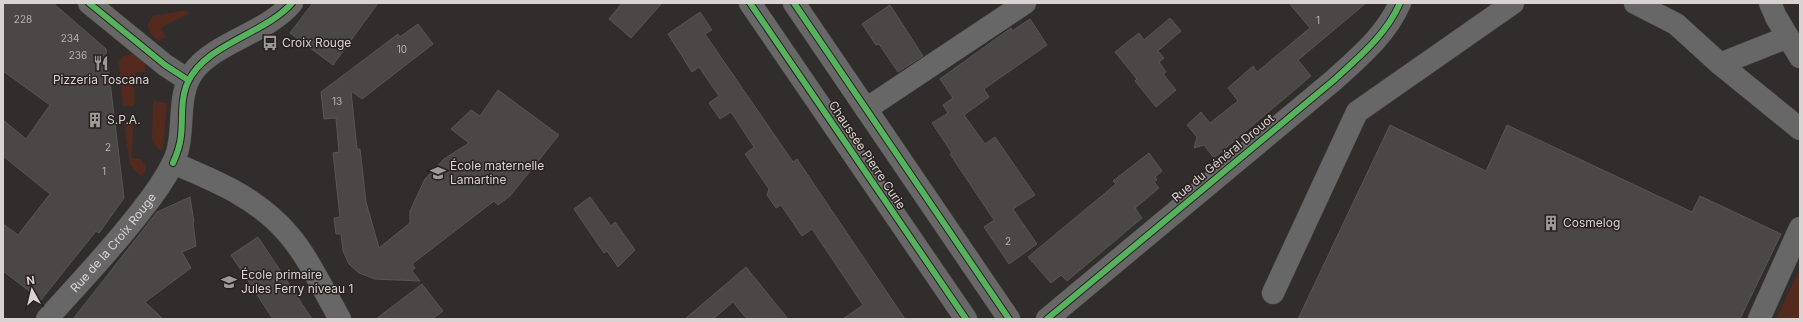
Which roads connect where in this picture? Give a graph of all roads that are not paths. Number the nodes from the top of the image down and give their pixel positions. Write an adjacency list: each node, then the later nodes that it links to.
1 (89, 3): 13 (street)
2 (292, 3): 13 (street)
3 (750, 3): 21 (main road, Chaussée Pierre Curie)
4 (794, 3): 14 (main road, Chaussée Pierre Curie)
5 (1025, 3): 14 (street)
6 (1400, 3): 23 (street, Rue du Général Drouot)
7 (1513, 3): 18 (street)
8 (1635, 3): 12 (street)
9 (1770, 3): 10 (street)
10 (1788, 37): 11 (street); 12 (street)
11 (1800, 57)
12 (1720, 64): 15 (street)
13 (188, 80): 16 (street, Rue de la Croix Rouge)
14 (866, 109): 22 (main road, Chaussée Pierre Curie)
15 (1800, 129)
16 (173, 163): 19 (street, Rue de la Croix Rouge); 20 (street)
17 (1800, 228): 24 (street)
18 (1273, 293)
19 (47, 319)
20 (340, 319)
21 (966, 319)
22 (1009, 319)
23 (1047, 319)
24 (1759, 319)

